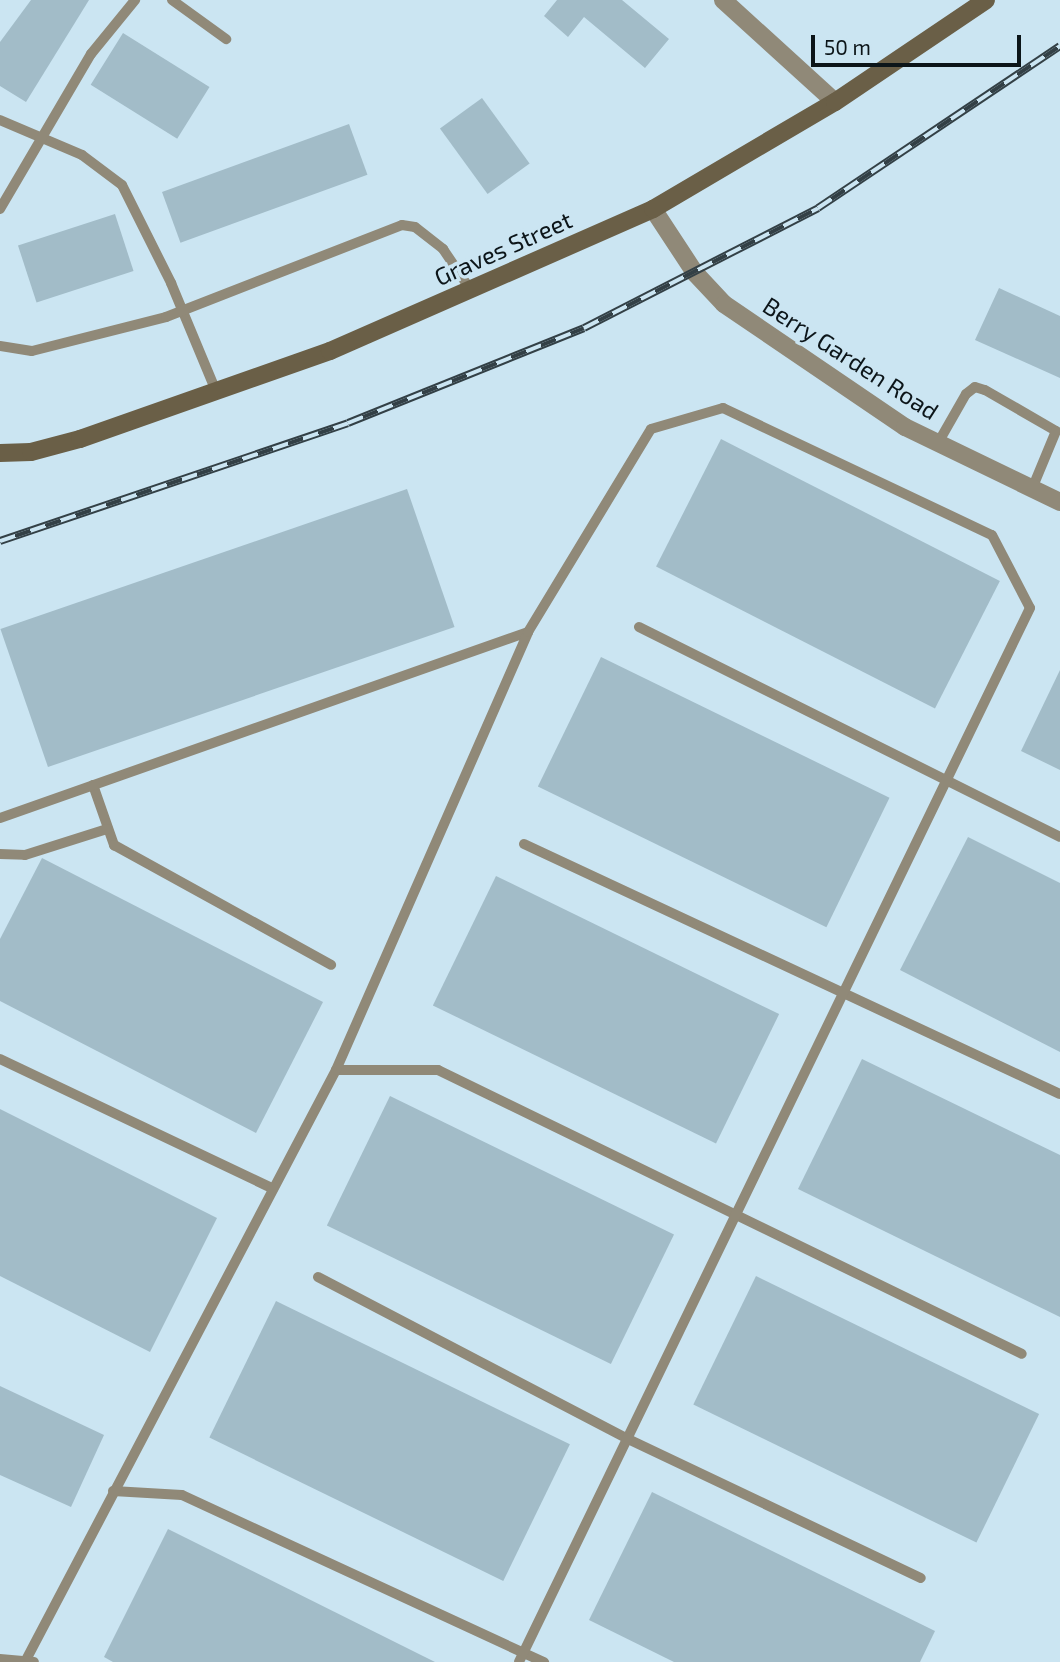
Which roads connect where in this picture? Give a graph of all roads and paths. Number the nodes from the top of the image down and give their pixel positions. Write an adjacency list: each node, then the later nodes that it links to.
1 (135, 0): 8 (lane)
2 (172, 0): 5 (lane)
3 (723, 0): 6 (street)
4 (986, 0): 6 (street, Graves Street)
5 (226, 39)
6 (835, 102): 10 (street, Graves Street)
7 (0, 120): 8 (lane)
8 (39, 136): 9 (lane); 12 (lane)
9 (0, 209)
10 (653, 209): 11 (street, Graves Street); 15 (street, Berry Garden Road)
11 (470, 289): 12 (lane); 14 (street, Graves Street)
12 (183, 310): 13 (lane); 14 (lane)
13 (0, 346)
14 (216, 391): 16 (street, Graves Street)
15 (938, 443): 17 (street, Berry Garden Road); 17 (lane)
16 (0, 453)
17 (1032, 489): 18 (street, Berry Garden Road)
18 (1060, 502)
19 (639, 627): 21 (lane)
20 (528, 632): 21 (lane); 22 (lane); 31 (lane)
21 (947, 783): 25 (lane); 29 (lane)
22 (93, 785): 23 (lane); 24 (lane)
23 (0, 818)
24 (107, 830): 27 (lane); 28 (lane)
25 (1060, 836)
26 (524, 844): 29 (lane)
27 (0, 854)
28 (331, 965)
29 (844, 995): 32 (lane); 34 (lane)
30 (0, 1059): 33 (lane)
31 (336, 1070): 33 (lane); 34 (lane)
32 (1060, 1094)
33 (272, 1188): 38 (lane)
34 (735, 1219): 36 (lane); 37 (lane)
35 (318, 1277): 37 (lane)
36 (1022, 1354)
37 (628, 1439): 39 (lane); 40 (lane)
38 (113, 1491): 40 (lane); 42 (lane)
39 (921, 1578)
40 (522, 1657): 43 (lane)
41 (0, 1659): 42 (lane)
42 (31, 1660)
43 (544, 1662)

